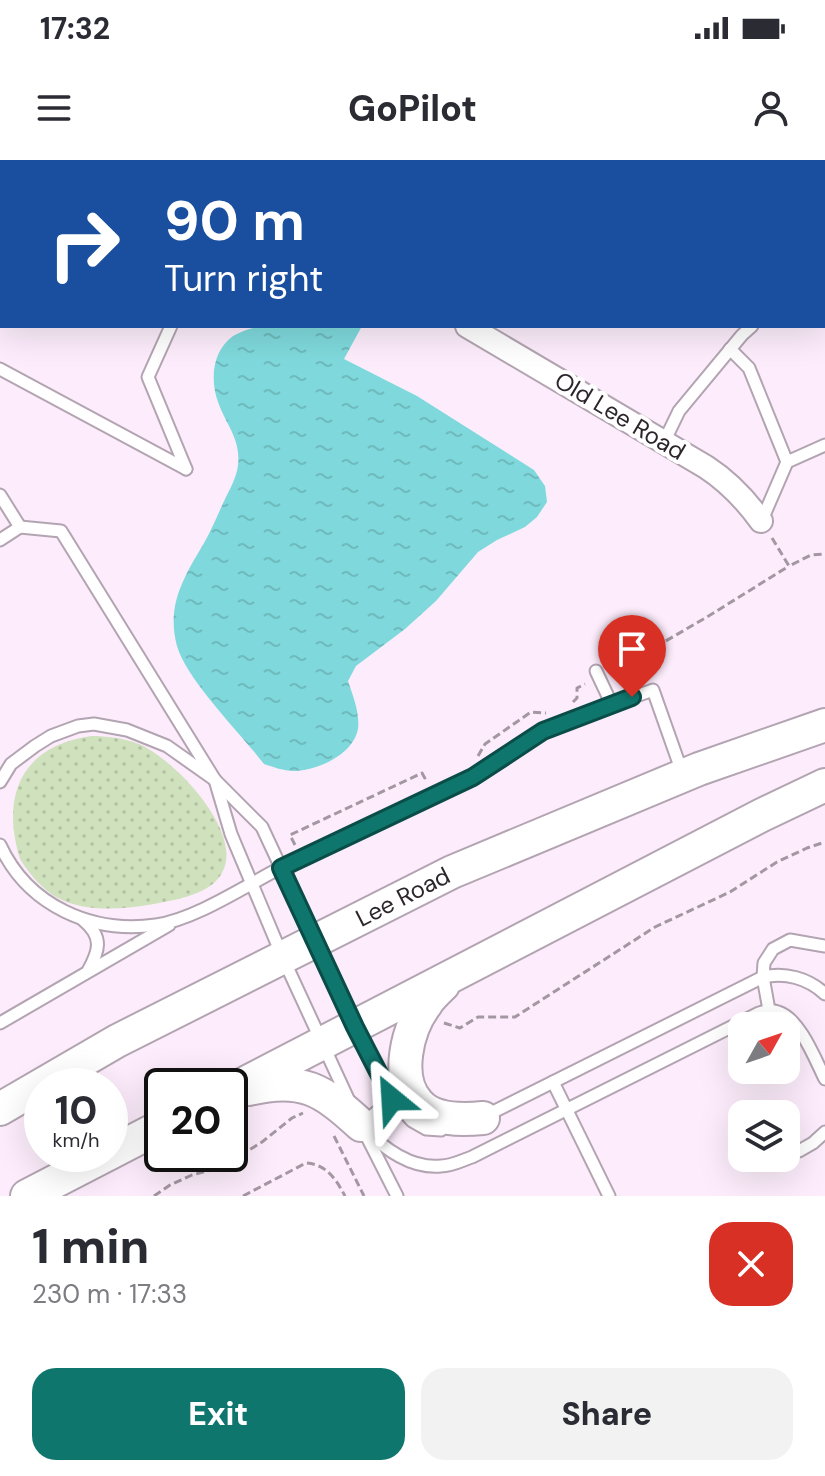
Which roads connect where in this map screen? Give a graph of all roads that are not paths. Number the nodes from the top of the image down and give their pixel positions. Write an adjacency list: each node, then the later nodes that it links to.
1 (170, 328): 5 (lane)
2 (750, 328): 4 (lane)
3 (494, 333): 6 (street, Old Lee Road)
4 (730, 349): 6 (lane); 8 (lane)
5 (0, 369)
6 (664, 442): 10 (street, Old Lee Road)
7 (825, 445): 8 (lane)
8 (787, 462): 10 (lane)
9 (0, 495): 11 (lane)
10 (761, 521)
11 (20, 527): 12 (lane); 17 (lane)
12 (0, 540)
13 (598, 674): 14 (lane)
14 (612, 705): 16 (lane); 21 (lane)
15 (825, 725): 16 (street, Lee Road)
16 (684, 776): 25 (street, Lee Road)
17 (215, 780): 18 (lane); 21 (lane); 22 (lane)
18 (0, 782)
19 (823, 786): 29 (street)
20 (0, 845): 23 (lane)
21 (281, 868): 22 (lane); 25 (lane)
22 (252, 883): 24 (lane); 27 (lane)
23 (80, 917): 24 (lane); 28 (lane)
24 (177, 921): 28 (lane)
25 (316, 941): 27 (street, Lee Road); 34 (lane)
26 (825, 946): 30 (lane)
27 (283, 958): 35 (lane); 41 (street, Lee Road)
28 (88, 973): 33 (lane)
29 (450, 977): 34 (street); 43 (street)
30 (763, 977): 31 (lane); 32 (lane); 37 (lane)
31 (825, 994)
32 (769, 1010): 36 (lane); 42 (lane)
33 (0, 1023)
34 (355, 1027): 35 (street); 40 (lane)
35 (322, 1044): 38 (street); 44 (lane)
36 (825, 1079)
37 (553, 1082): 42 (lane); 43 (lane)
38 (248, 1083)
39 (248, 1088): 44 (street)
40 (392, 1099): 43 (lane); 44 (lane)
41 (0, 1109)
42 (566, 1110): 44 (lane); 50 (lane)
43 (483, 1118)
44 (346, 1128): 49 (lane)
45 (825, 1132): 46 (lane)
46 (800, 1150)
47 (74, 1172): 48 (street)
48 (27, 1196)
49 (397, 1196)
50 (609, 1196)

